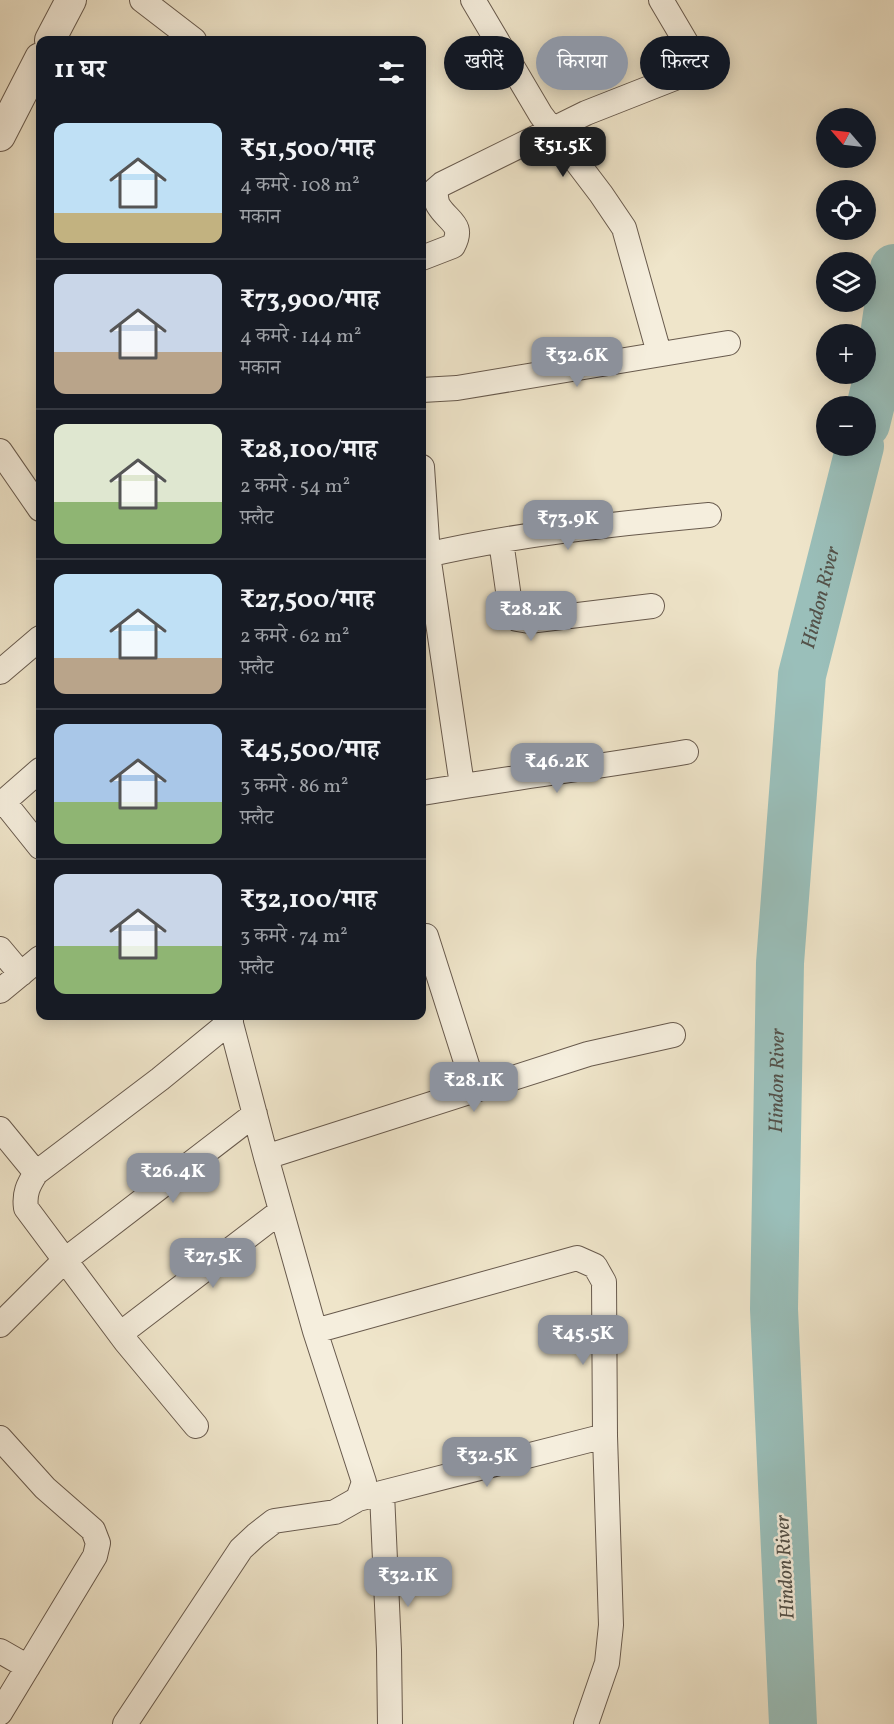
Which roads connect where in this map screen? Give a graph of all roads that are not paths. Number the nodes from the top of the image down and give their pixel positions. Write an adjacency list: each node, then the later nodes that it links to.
1 (71, 0): 5 (street)
2 (142, 0): 6 (street)
3 (472, 0): 8 (street)
4 (661, 0): 8 (street)
5 (52, 36)
6 (189, 36)
7 (36, 66): 9 (street)
8 (552, 129): 10 (street); 12 (street)
9 (0, 136)
10 (426, 256)
11 (728, 343): 12 (street)
12 (659, 353): 13 (street)
13 (426, 390)
14 (0, 451): 15 (street)
15 (36, 496)
16 (709, 515): 17 (street)
17 (501, 541): 18 (street); 20 (street)
18 (426, 556)
19 (426, 562): 25 (street)
20 (652, 606)
21 (36, 641): 22 (street)
22 (0, 672)
23 (686, 752): 25 (street)
24 (36, 774): 27 (street)
25 (462, 785): 26 (street)
26 (426, 792)
27 (2, 804): 28 (street)
28 (36, 842)
29 (426, 936): 37 (street)
30 (0, 949): 32 (street)
31 (36, 961): 32 (street)
32 (21, 974): 33 (street)
33 (0, 992)
34 (228, 1020): 41 (street)
35 (231, 1020): 38 (street)
36 (673, 1035): 37 (street)
37 (475, 1090): 40 (street)
38 (255, 1114): 40 (street); 43 (street)
39 (0, 1129): 41 (street)
40 (266, 1158): 42 (street)
41 (36, 1173): 43 (street)
42 (280, 1211): 45 (street); 46 (street)
43 (65, 1260): 44 (street); 46 (street)
44 (0, 1325)
45 (315, 1331): 48 (street); 51 (street)
46 (120, 1334): 47 (street)
47 (196, 1426)
48 (605, 1436): 50 (street); 57 (street)
49 (0, 1437): 53 (street)
50 (382, 1493): 51 (street); 56 (street)
51 (358, 1499): 55 (street)
52 (0, 1651): 53 (street)
53 (28, 1667): 54 (street)
54 (0, 1713)
55 (125, 1724)
56 (390, 1724)
57 (586, 1724)

